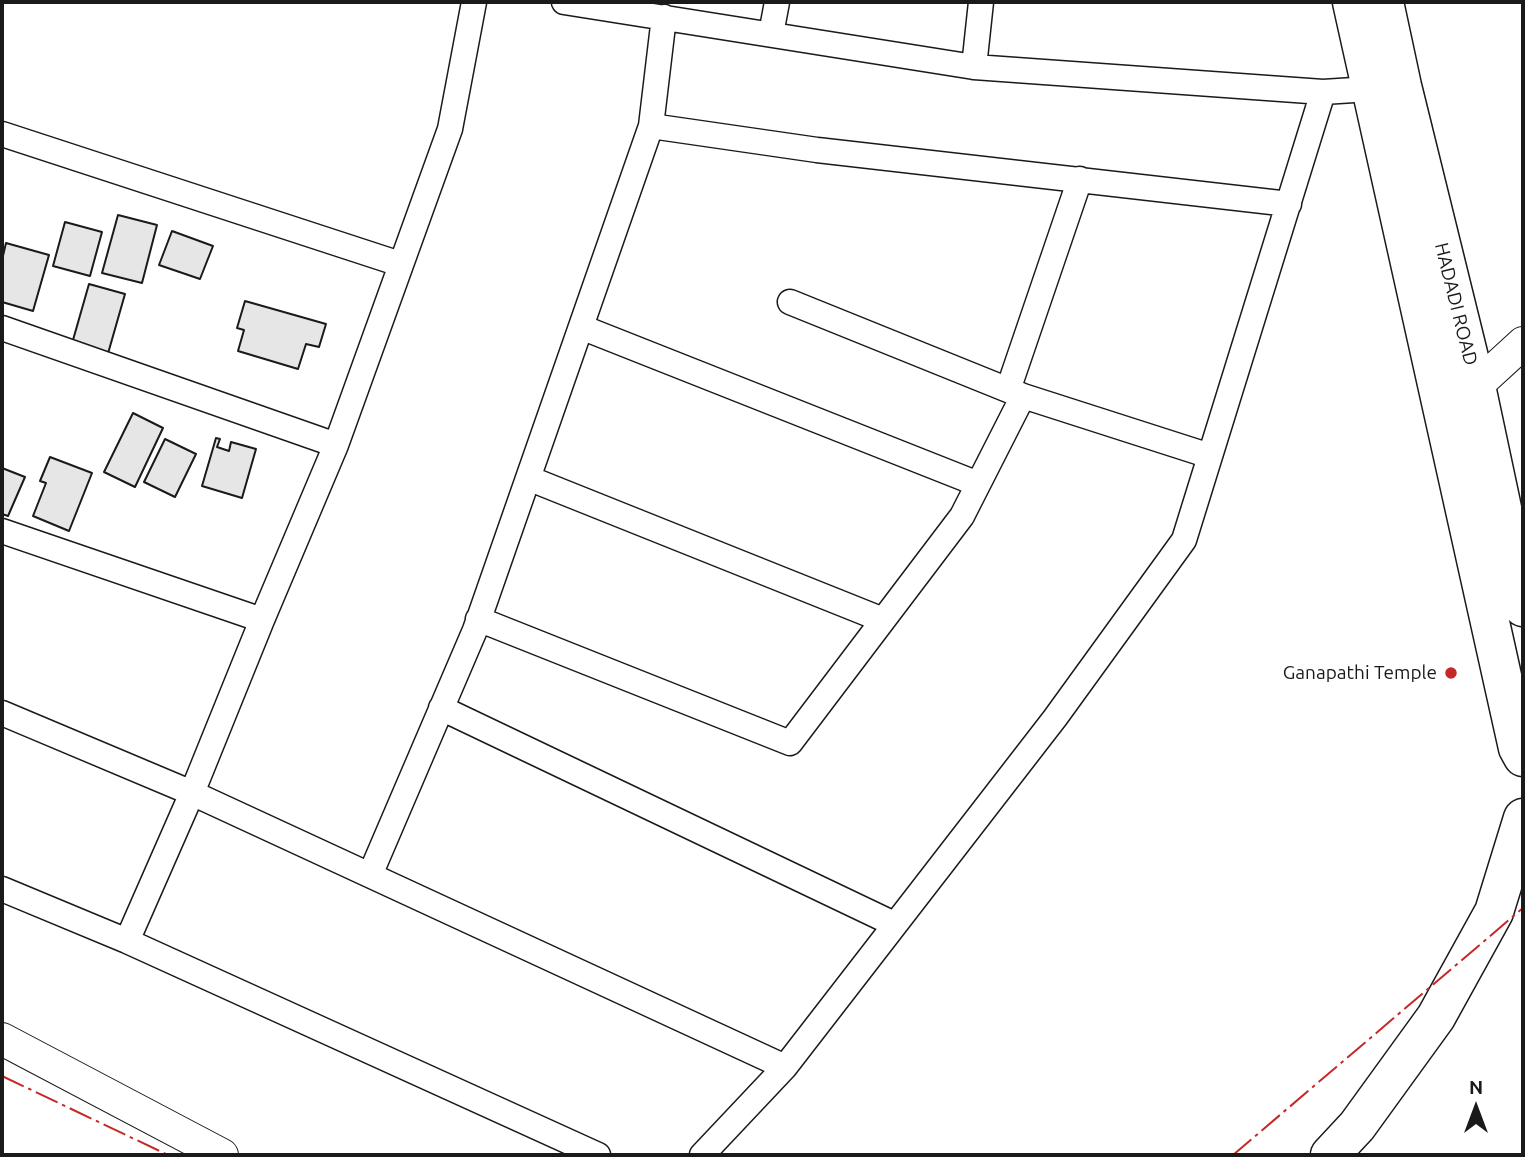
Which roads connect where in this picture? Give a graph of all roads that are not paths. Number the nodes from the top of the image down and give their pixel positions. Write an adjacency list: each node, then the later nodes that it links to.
1 (474, 2): 16 (street)
2 (567, 2): 7 (street)
3 (776, 2): 8 (street)
4 (981, 2): 9 (street)
5 (1352, 2): 10 (main road)
6 (1384, 2): 21 (main road, HADADI ROAD)
7 (664, 18): 8 (street); 12 (street)
8 (771, 34): 9 (street)
9 (974, 67): 11 (street)
10 (1370, 89): 11 (street); 34 (main road)
11 (1323, 92): 15 (street)
12 (652, 126): 14 (street); 18 (street)
13 (2, 134): 16 (street)
14 (1080, 179): 15 (street); 22 (street)
15 (1289, 204): 24 (street)
16 (400, 264): 23 (street)
17 (790, 302): 22 (street)
18 (581, 327): 25 (street); 26 (street)
19 (2, 328): 23 (street)
20 (1523, 343): 21 (street)
21 (1476, 386): 28 (main road, HADADI ROAD)
22 (1016, 393): 24 (street); 26 (street)
23 (335, 444): 30 (street)
24 (1210, 456): 39 (street)
25 (528, 478): 29 (street); 31 (street)
26 (978, 484): 31 (street)
27 (2, 531): 30 (street)
28 (1523, 607)
29 (478, 619): 31 (street); 32 (street)
30 (261, 620): 35 (street)
31 (883, 620)
32 (441, 708): 37 (street); 39 (street)
33 (2, 713): 35 (street)
34 (1523, 757)
35 (192, 793): 37 (street); 40 (street)
36 (1523, 818): 46 (main road)
37 (370, 875): 42 (street)
38 (2, 889): 40 (street)
39 (894, 924): 42 (street)
40 (127, 941): 44 (street)
41 (2, 1039): 43 (street)
42 (785, 1067): 45 (street)
43 (222, 1155)
44 (598, 1155)
45 (702, 1155)
46 (1330, 1155)

